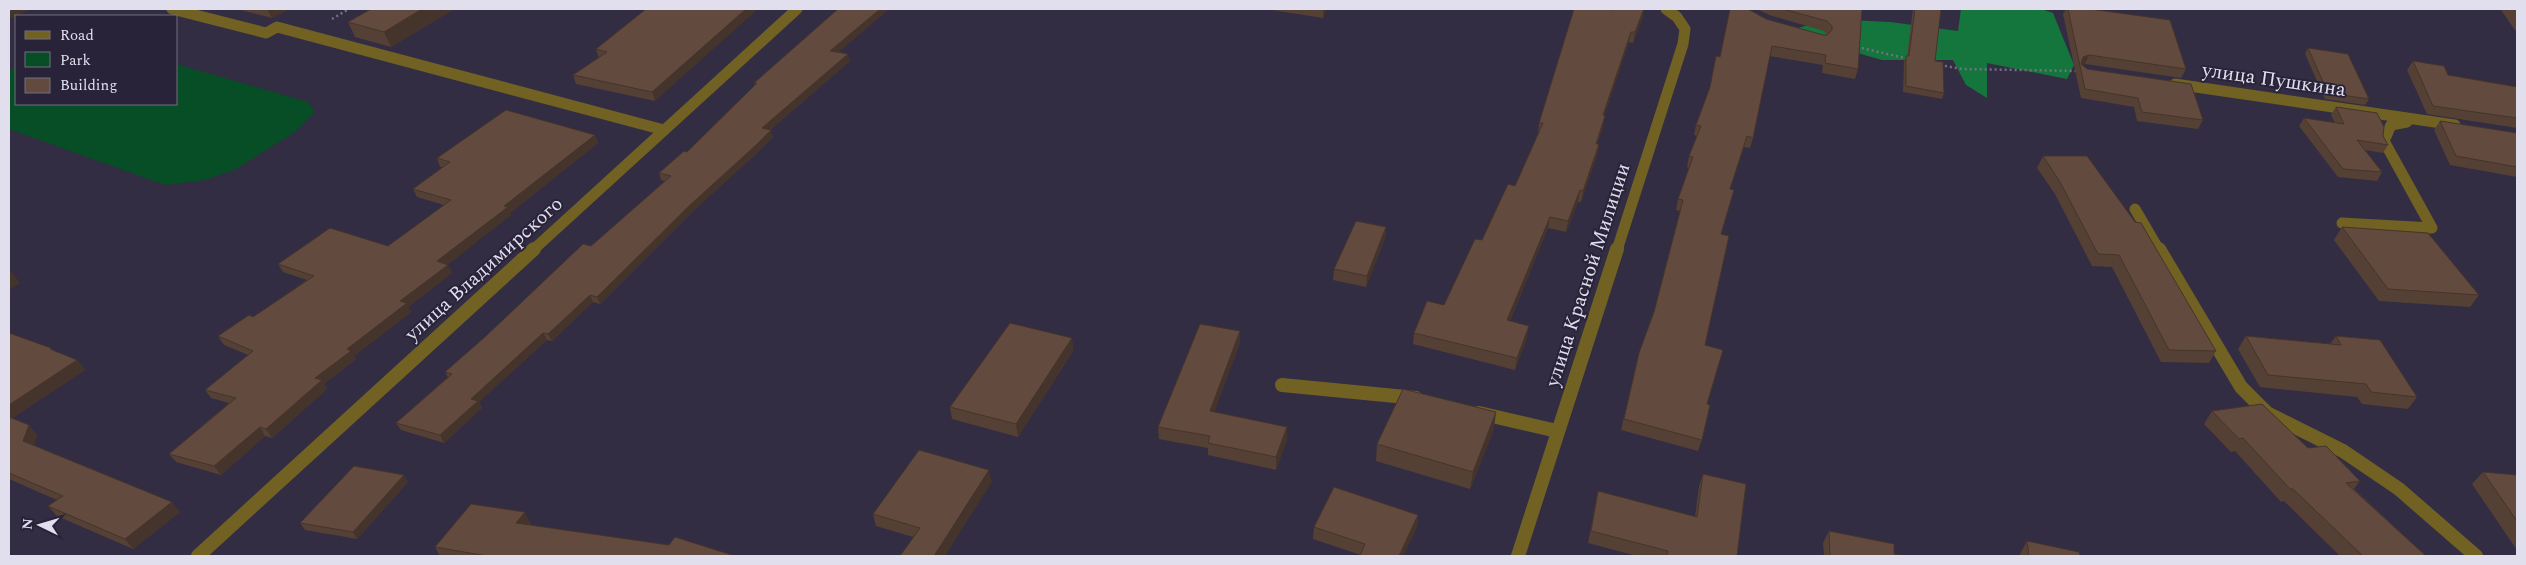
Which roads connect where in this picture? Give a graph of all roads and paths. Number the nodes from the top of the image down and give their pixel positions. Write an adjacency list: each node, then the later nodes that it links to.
1 (172, 9): 12 (street)
2 (797, 9): 12 (street, улица Владимирского)
3 (1666, 9): 4 (street)
4 (1681, 13): 18 (street, улица Красной Милиции)
5 (1848, 45): 6 (path)
6 (1913, 60)
7 (1933, 64): 8 (path)
8 (2084, 71)
9 (2163, 83): 10 (street, улица Пушкина)
10 (2420, 119): 11 (street, улица Пушкина); 14 (street)
11 (2468, 127)
12 (664, 130): 19 (street, улица Владимирского)
13 (2136, 209): 21 (street)
14 (2342, 223)
15 (1282, 385): 16 (street)
16 (1432, 402)
17 (1468, 410): 18 (street)
18 (1557, 431): 20 (street, улица Красной Милиции)
19 (198, 556)
20 (1518, 556)
21 (2476, 556)

